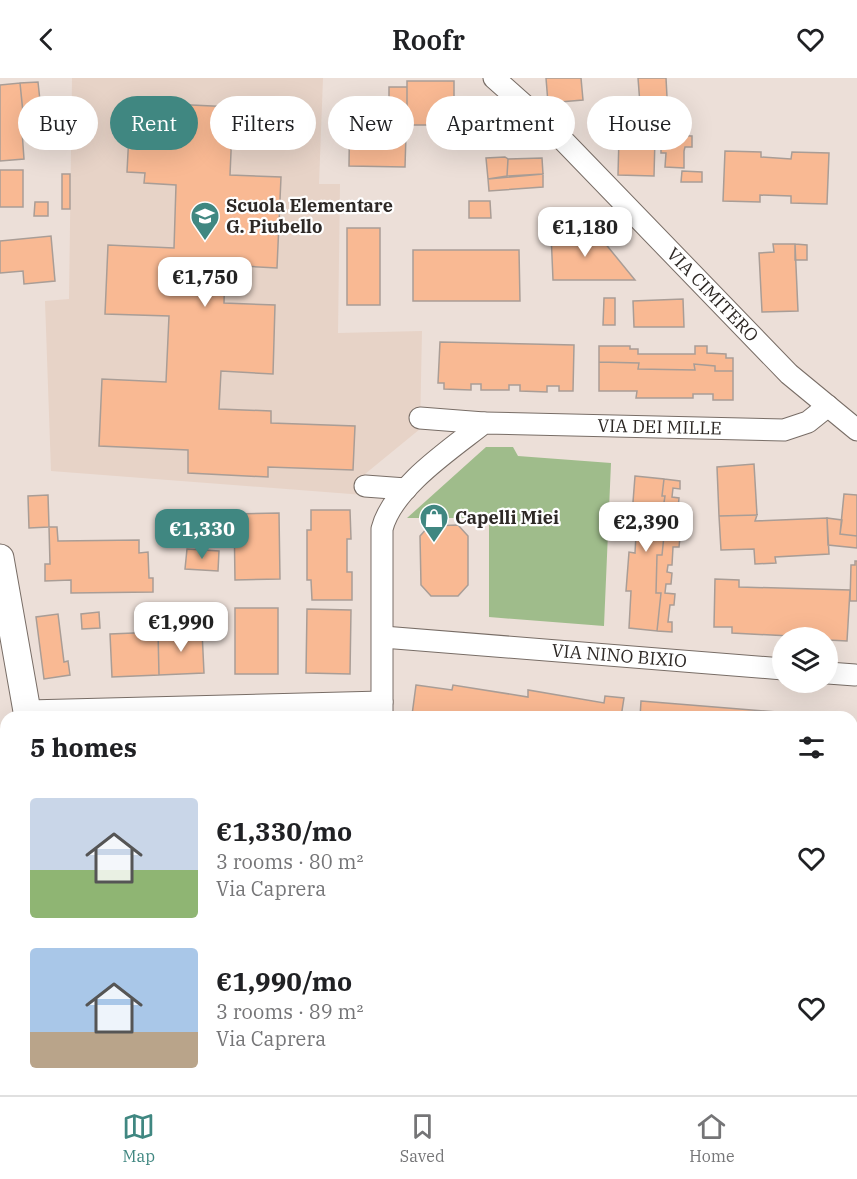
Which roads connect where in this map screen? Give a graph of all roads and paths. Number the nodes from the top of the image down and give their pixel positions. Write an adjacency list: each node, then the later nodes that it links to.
1 (494, 78): 2 (street, VIA CIMITERO)
2 (828, 406): 4 (street, VIA DEI MILLE); 5 (street, VIA CIMITERO)
3 (420, 418): 4 (street, VIA DEI MILLE)
4 (484, 423): 7 (street)
5 (857, 430)
6 (365, 486): 7 (street)
7 (406, 489): 10 (street)
8 (0, 558): 9 (main road)
9 (4, 600): 15 (main road)
10 (383, 637): 11 (street, VIA NINO BIXIO); 14 (street)
11 (772, 668)
12 (838, 674): 13 (street)
13 (855, 675)
14 (382, 710): 16 (street)
15 (27, 711)
16 (294, 711)

